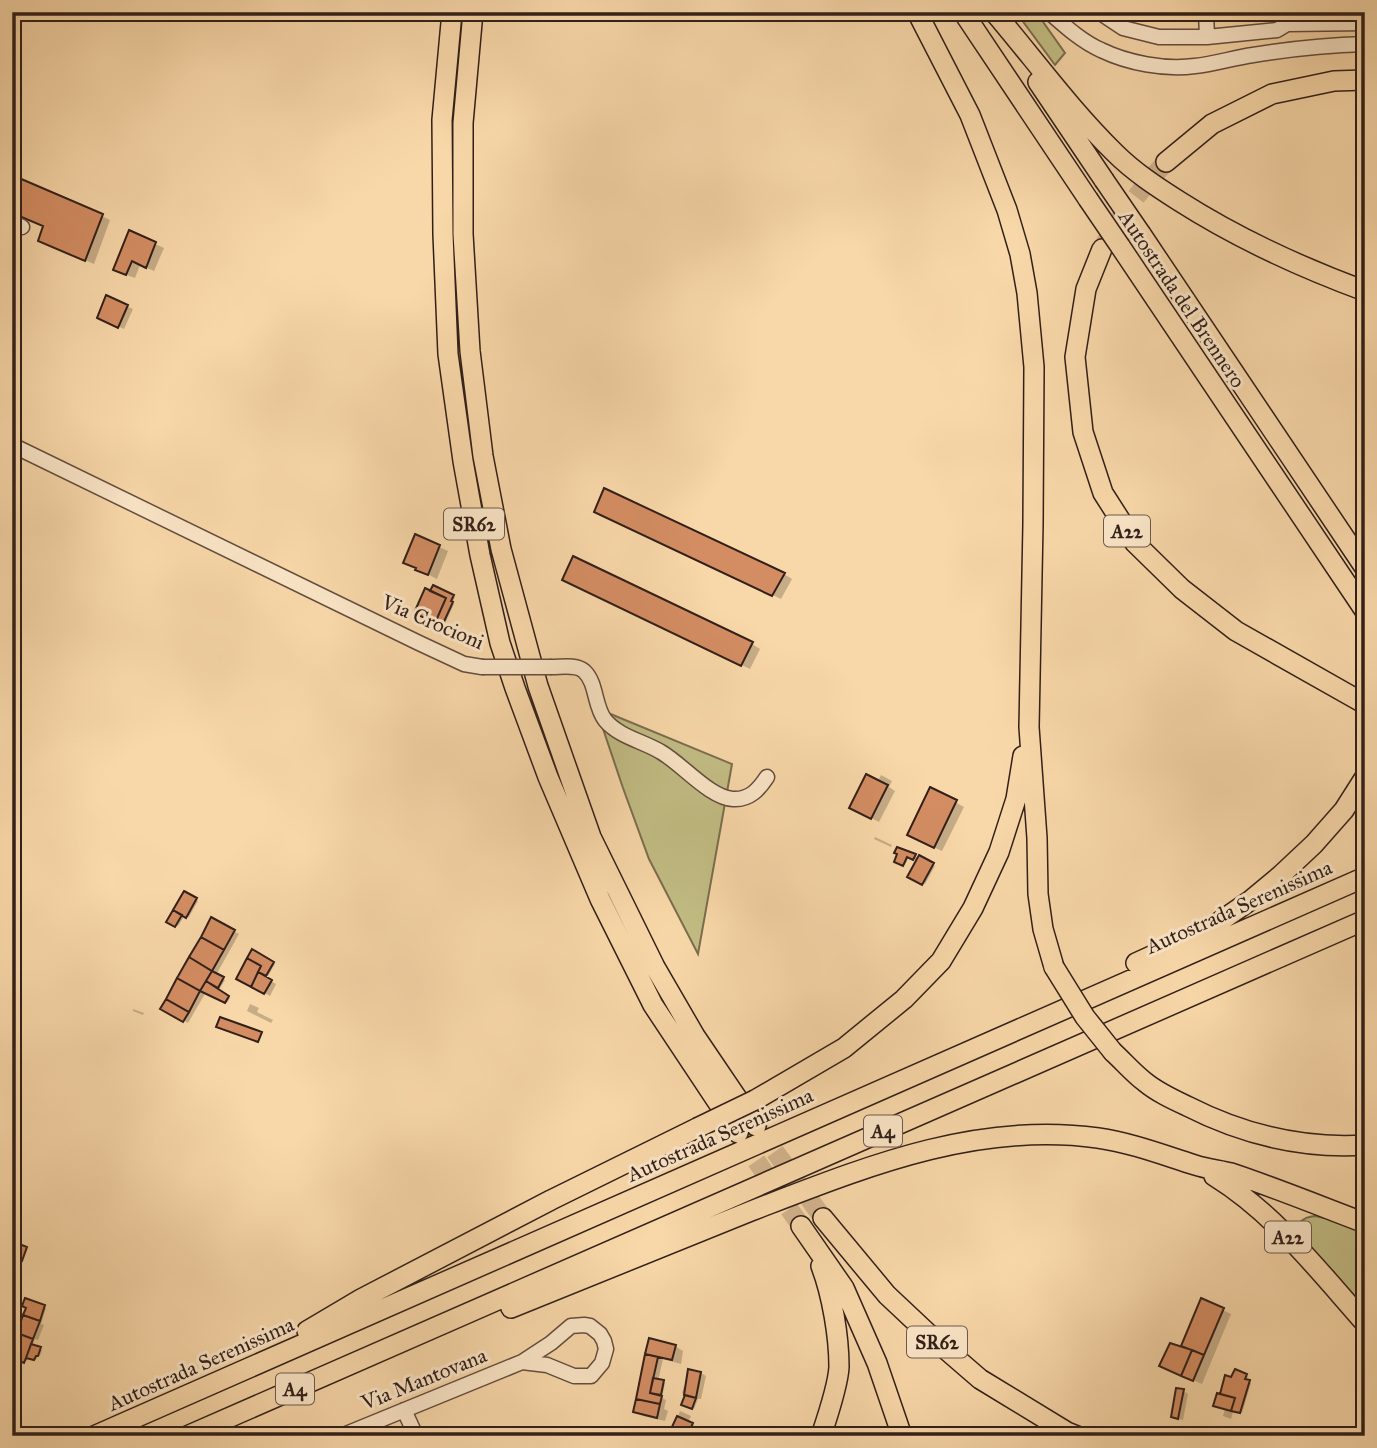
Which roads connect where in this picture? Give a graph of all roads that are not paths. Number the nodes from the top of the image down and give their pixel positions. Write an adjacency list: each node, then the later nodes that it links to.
1 (452, 12): 28 (highway, SR62)
2 (473, 12): 27 (highway, SR62)
3 (917, 12): 21 (highway)
4 (963, 12): 15 (highway, Autostrada del Brennero, bridge)
5 (992, 12): 16 (highway); 18 (highway, Autostrada del Brennero, bridge)
6 (1049, 12): 12 (street)
7 (1099, 12): 11 (street)
8 (1206, 12): 11 (street)
9 (1287, 18): 10 (street); 11 (street)
10 (1365, 23)
11 (1207, 37)
12 (1365, 44)
13 (1365, 80): 14 (highway)
14 (1166, 162)
15 (1111, 247): 19 (highway, Autostrada del Brennero); 20 (highway, A22)
16 (1365, 291)
17 (12, 445): 22 (street, Via Crocioni, bridge)
18 (1365, 568)
19 (1365, 611)
20 (1365, 704)
21 (1029, 727): 29 (highway, bridge); 37 (highway, bridge)
22 (767, 776)
23 (1365, 777): 26 (highway)
24 (1365, 877): 26 (highway, Autostrada Serenissima / A4)
25 (1365, 920): 35 (highway, A4)
26 (937, 1065): 37 (highway, Autostrada Serenissima / A4)
27 (756, 1126)
28 (738, 1133)
29 (1365, 1145)
30 (1198, 1166): 31 (highway, A22); 33 (highway, A22); 34 (highway, A22)
31 (825, 1183): 35 (highway, A4)
32 (823, 1218): 45 (highway, SR62)
33 (1365, 1223)
34 (1365, 1323)
35 (402, 1341): 40 (highway, A4)
36 (522, 1362): 36 (street, Via Mantovana); 38 (street, Via Mantovana)
37 (239, 1372): 39 (highway, Autostrada Serenissima / A4)
38 (404, 1410): 41 (street, Via Mantovana); 42 (street)
39 (94, 1436)
40 (187, 1436)
41 (341, 1436)
42 (416, 1436)
43 (821, 1436): 44 (highway, SR62)
44 (902, 1436)
45 (1077, 1436)

